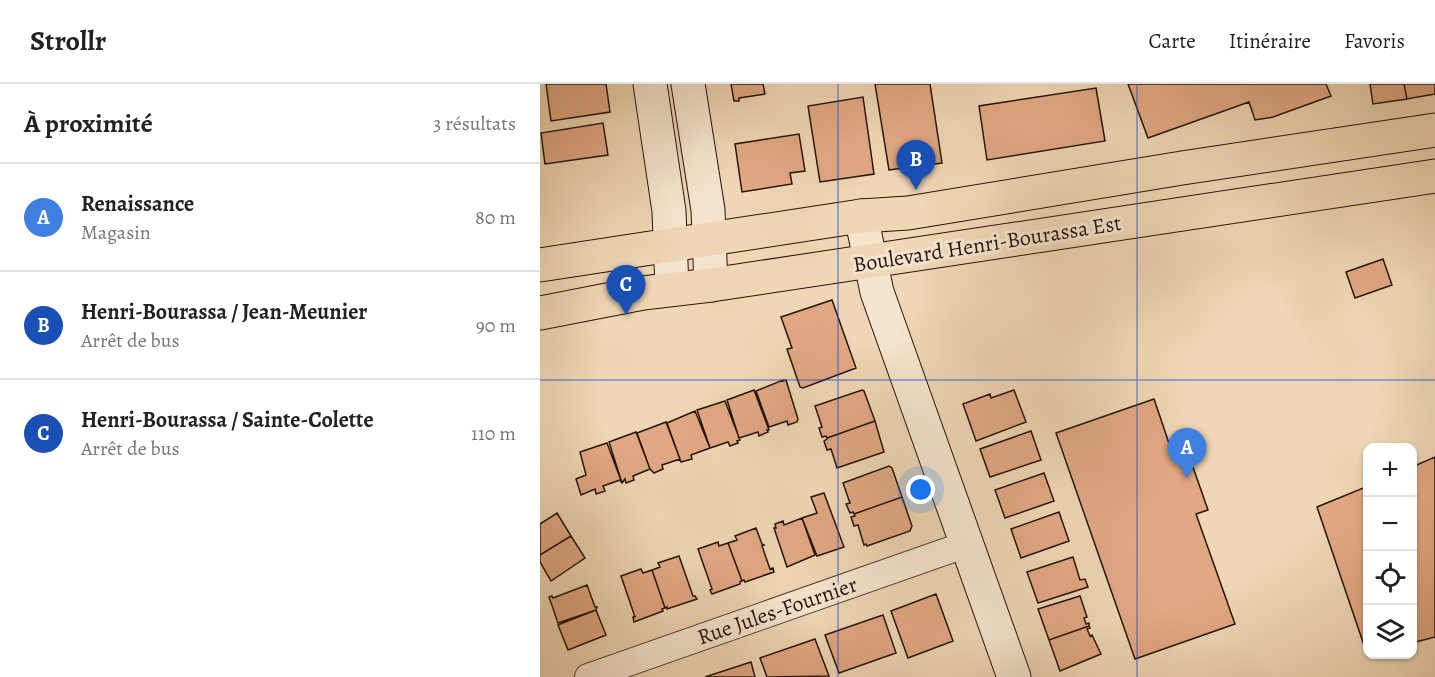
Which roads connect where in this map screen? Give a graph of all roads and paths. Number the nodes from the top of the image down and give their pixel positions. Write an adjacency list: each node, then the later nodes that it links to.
1 (650, 84): 7 (street)
2 (688, 84): 6 (street)
3 (1435, 130): 5 (main road, Boulevard Henri-Bourassa Est)
4 (1435, 176): 8 (main road, Boulevard Henri-Bourassa Est)
5 (861, 216): 6 (main road, Boulevard Henri-Bourassa Est); 8 (street)
6 (709, 239): 7 (main road, Boulevard Henri-Bourassa Est); 10 (street)
7 (670, 244): 9 (main road, Boulevard Henri-Bourassa Est); 11 (street)
8 (870, 261): 10 (main road, Boulevard Henri-Bourassa Est); 13 (street)
9 (540, 265)
10 (711, 285): 11 (main road, Boulevard Henri-Bourassa Est)
11 (672, 289): 12 (main road, Boulevard Henri-Bourassa Est)
12 (540, 313)
13 (967, 544): 14 (street, Rue Jules-Fournier); 15 (street)
14 (588, 677)
15 (1014, 677)

